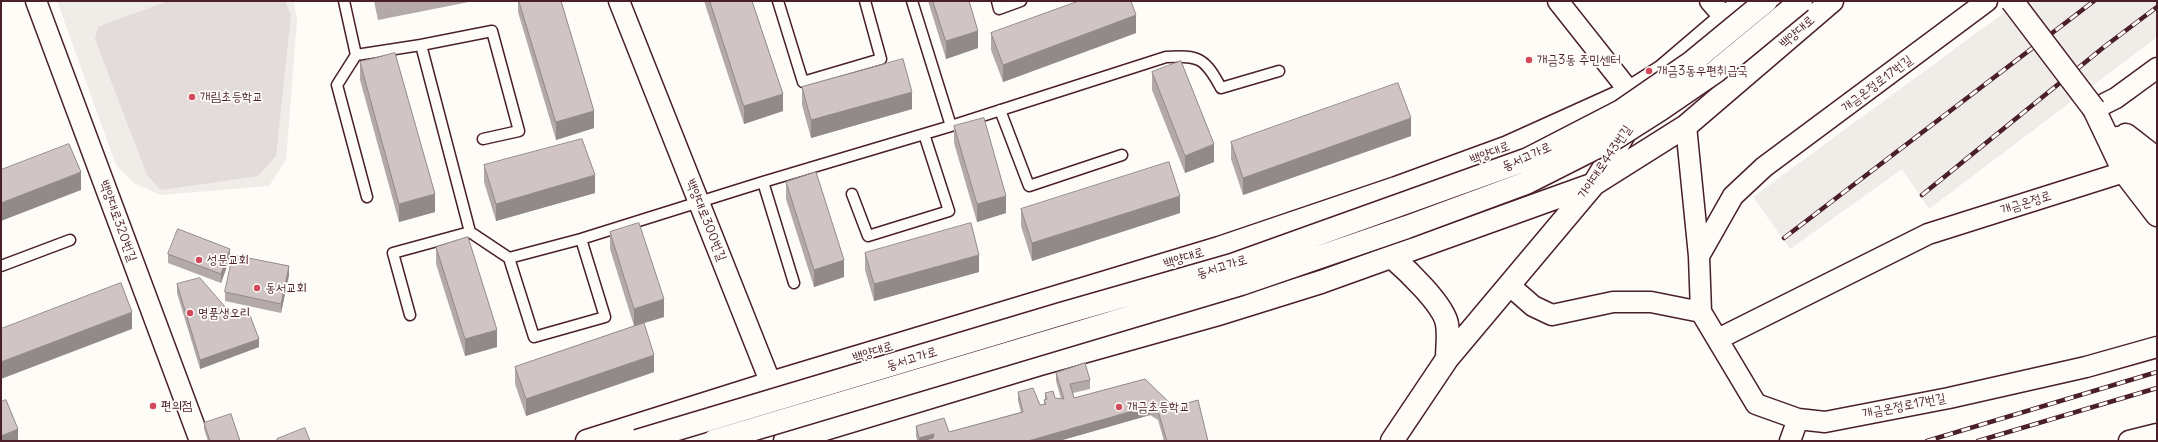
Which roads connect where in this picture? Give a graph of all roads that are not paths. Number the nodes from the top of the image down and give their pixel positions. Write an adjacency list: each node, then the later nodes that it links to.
1 (36, 1): 61 (street, 백양대로320번길)
2 (344, 1): 19 (lane)
3 (619, 1): 39 (street, 백양대로300번길)
4 (778, 1): 5 (lane)
5 (865, 1)
6 (912, 1): 26 (lane)
7 (996, 1): 8 (lane)
8 (1021, 1)
9 (1558, 1): 23 (street)
10 (1710, 1): 17 (street)
11 (1744, 1): 17 (main road, 백양대로)
12 (1766, 1): 63 (main road, 동서고가로, bridge)
13 (1801, 1): 64 (main road, 동서고가로, bridge)
14 (1832, 1): 27 (main road, 백양대로)
15 (1987, 1): 46 (street, 개금온정로17번길)
16 (2012, 1): 24 (main road, bridge)
17 (1725, 18): 22 (main road, 백양대로)
18 (421, 45): 19 (lane); 29 (lane); 42 (lane)
19 (356, 55): 38 (lane)
20 (2157, 68): 24 (street)
21 (1280, 71): 25 (lane)
22 (1664, 71): 23 (main road, 백양대로); 35 (main road, 가야대로443번길)
23 (1630, 92): 30 (main road, 백양대로)
24 (2094, 109): 32 (main road); 33 (main road); 36 (main road)
25 (1000, 110): 26 (lane); 31 (lane)
26 (951, 126): 28 (lane)
27 (1686, 126): 35 (main road, 백양대로); 46 (street)
28 (924, 134): 34 (lane); 37 (lane)
29 (483, 139)
30 (1508, 147): 40 (main road); 57 (main road, 백양대로)
31 (1122, 155)
32 (2157, 159)
33 (2124, 172): 41 (main road); 54 (street, 개금온정로)
34 (763, 182): 39 (lane); 50 (lane)
35 (1594, 184): 40 (main road, 백양대로); 43 (main road, 가야대로443번길)
36 (2157, 187)
37 (852, 194)
38 (367, 197)
39 (699, 202): 44 (lane); 57 (street, 백양대로300번길)
40 (1545, 202): 43 (main road); 47 (main road, 백양대로)
41 (2157, 215)
42 (470, 232): 48 (lane); 53 (lane)
43 (1550, 236): 51 (main road, 가야대로443번길)
44 (581, 239): 48 (lane); 48 (lane)
45 (70, 240): 49 (lane)
46 (1700, 256): 52 (street, 개금온정로17번길)
47 (1392, 257): 56 (main road); 60 (main road, 백양대로)
48 (509, 258)
49 (1, 266)
50 (794, 283)
51 (1509, 285): 52 (street); 56 (main road, 가야대로443번길)
52 (1701, 312): 54 (street, 개금온정로17번길)
53 (410, 315)
54 (1718, 339): 58 (street, 개금온정로17번길)
55 (2157, 347): 58 (street, 개금온정로17번길)
56 (1447, 359): 65 (main road, 가야대로443번길)
57 (771, 383): 60 (street, 백양대로300번길); 62 (main road, 백양대로)
58 (1798, 420): 66 (street)
59 (2157, 434): 67 (street)
60 (789, 440)
61 (200, 441)
62 (587, 441)
63 (637, 441)
64 (714, 441)
65 (1392, 441)
66 (1790, 441)
67 (2130, 441)

